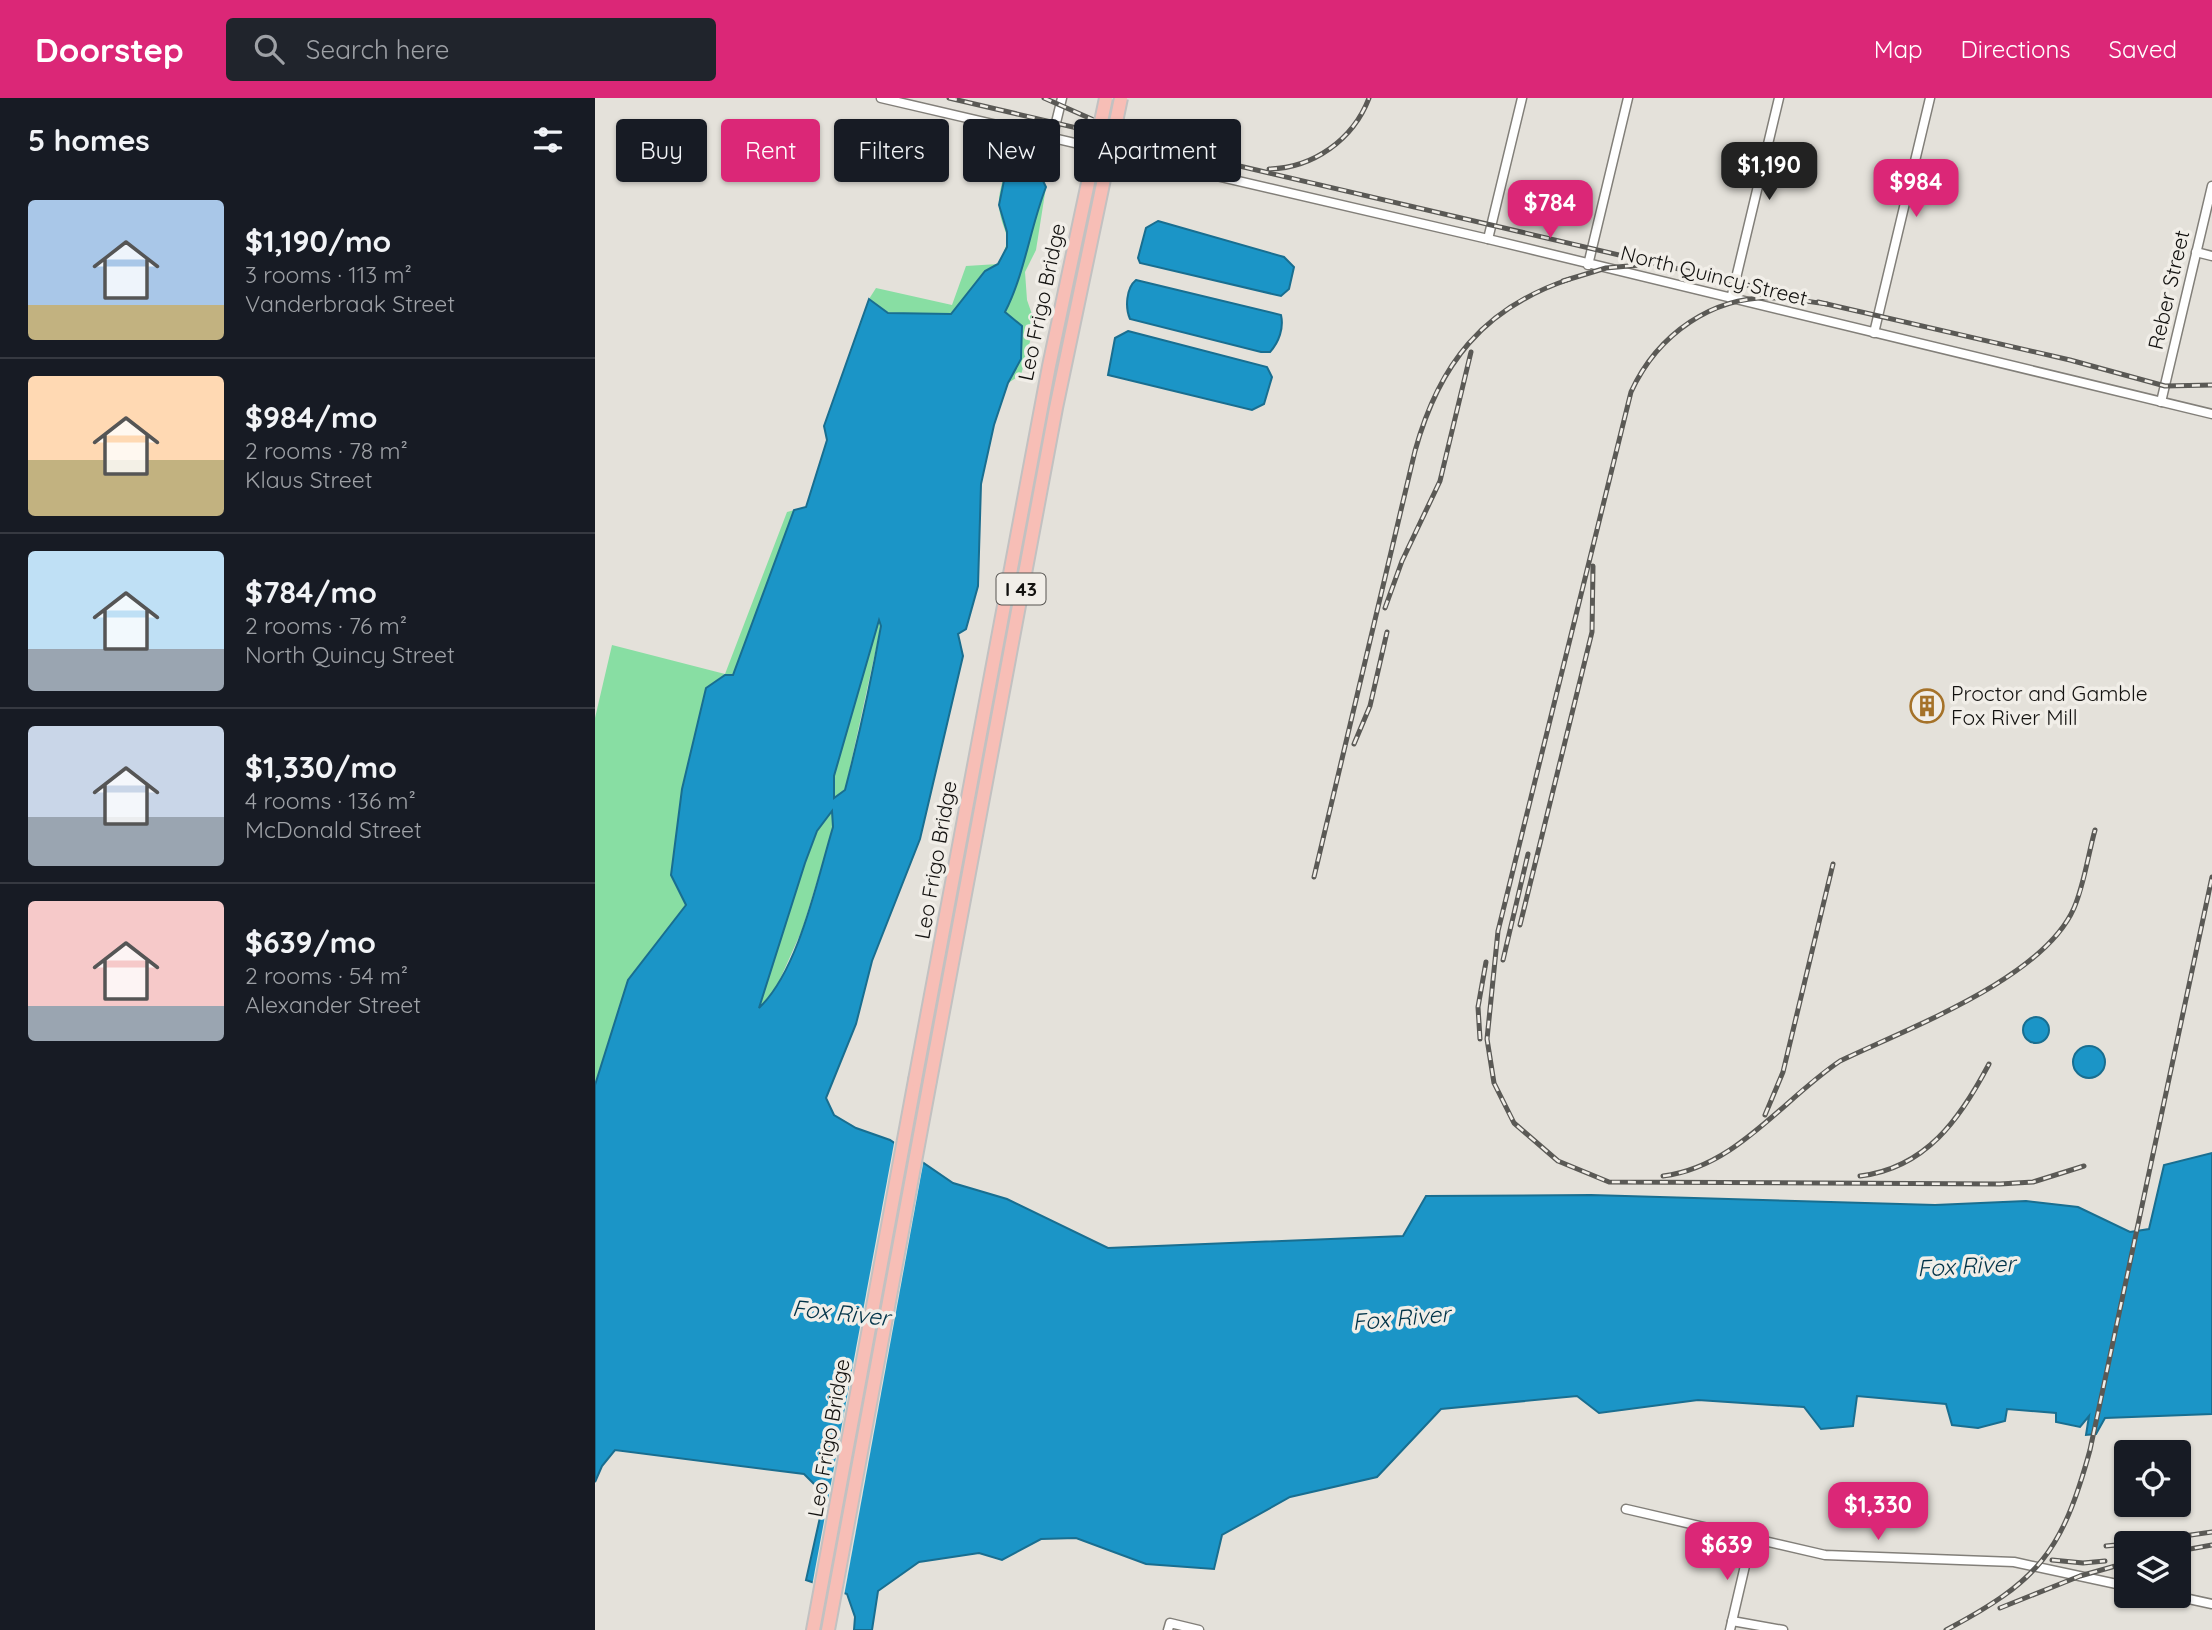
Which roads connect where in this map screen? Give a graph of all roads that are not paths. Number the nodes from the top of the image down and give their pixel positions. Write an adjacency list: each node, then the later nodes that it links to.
1 (881, 98): 9 (street, North Quincy Street)
2 (1062, 98): 10 (street)
3 (1105, 98): 28 (highway, Leo Frigo Bridge / I 43, bridge)
4 (1121, 98): 29 (highway, I 43, bridge)
5 (1522, 98): 13 (street)
6 (1628, 98): 16 (street)
7 (1779, 98): 17 (street)
8 (1930, 98): 18 (street)
9 (969, 119)
10 (1057, 119)
11 (1060, 141): 13 (street, North Quincy Street)
12 (2212, 186): 14 (street, Reber Street)
13 (1488, 239): 16 (street, North Quincy Street)
14 (2196, 252): 15 (street); 19 (street, Reber Street)
15 (2212, 256)
16 (1588, 265): 17 (street, North Quincy Street)
17 (1731, 299): 18 (street, North Quincy Street)
18 (1874, 333): 19 (street, North Quincy Street)
19 (2161, 402): 20 (street, North Quincy Street)
20 (2212, 414)
21 (1626, 1509): 22 (street)
22 (1751, 1540): 23 (street); 26 (street)
23 (2114, 1583)
24 (2191, 1599): 25 (street)
25 (2212, 1604)
26 (1731, 1625): 31 (street)
27 (1169, 1627): 30 (street)
28 (813, 1630)
29 (828, 1630)
30 (1199, 1630)
31 (1783, 1630)

